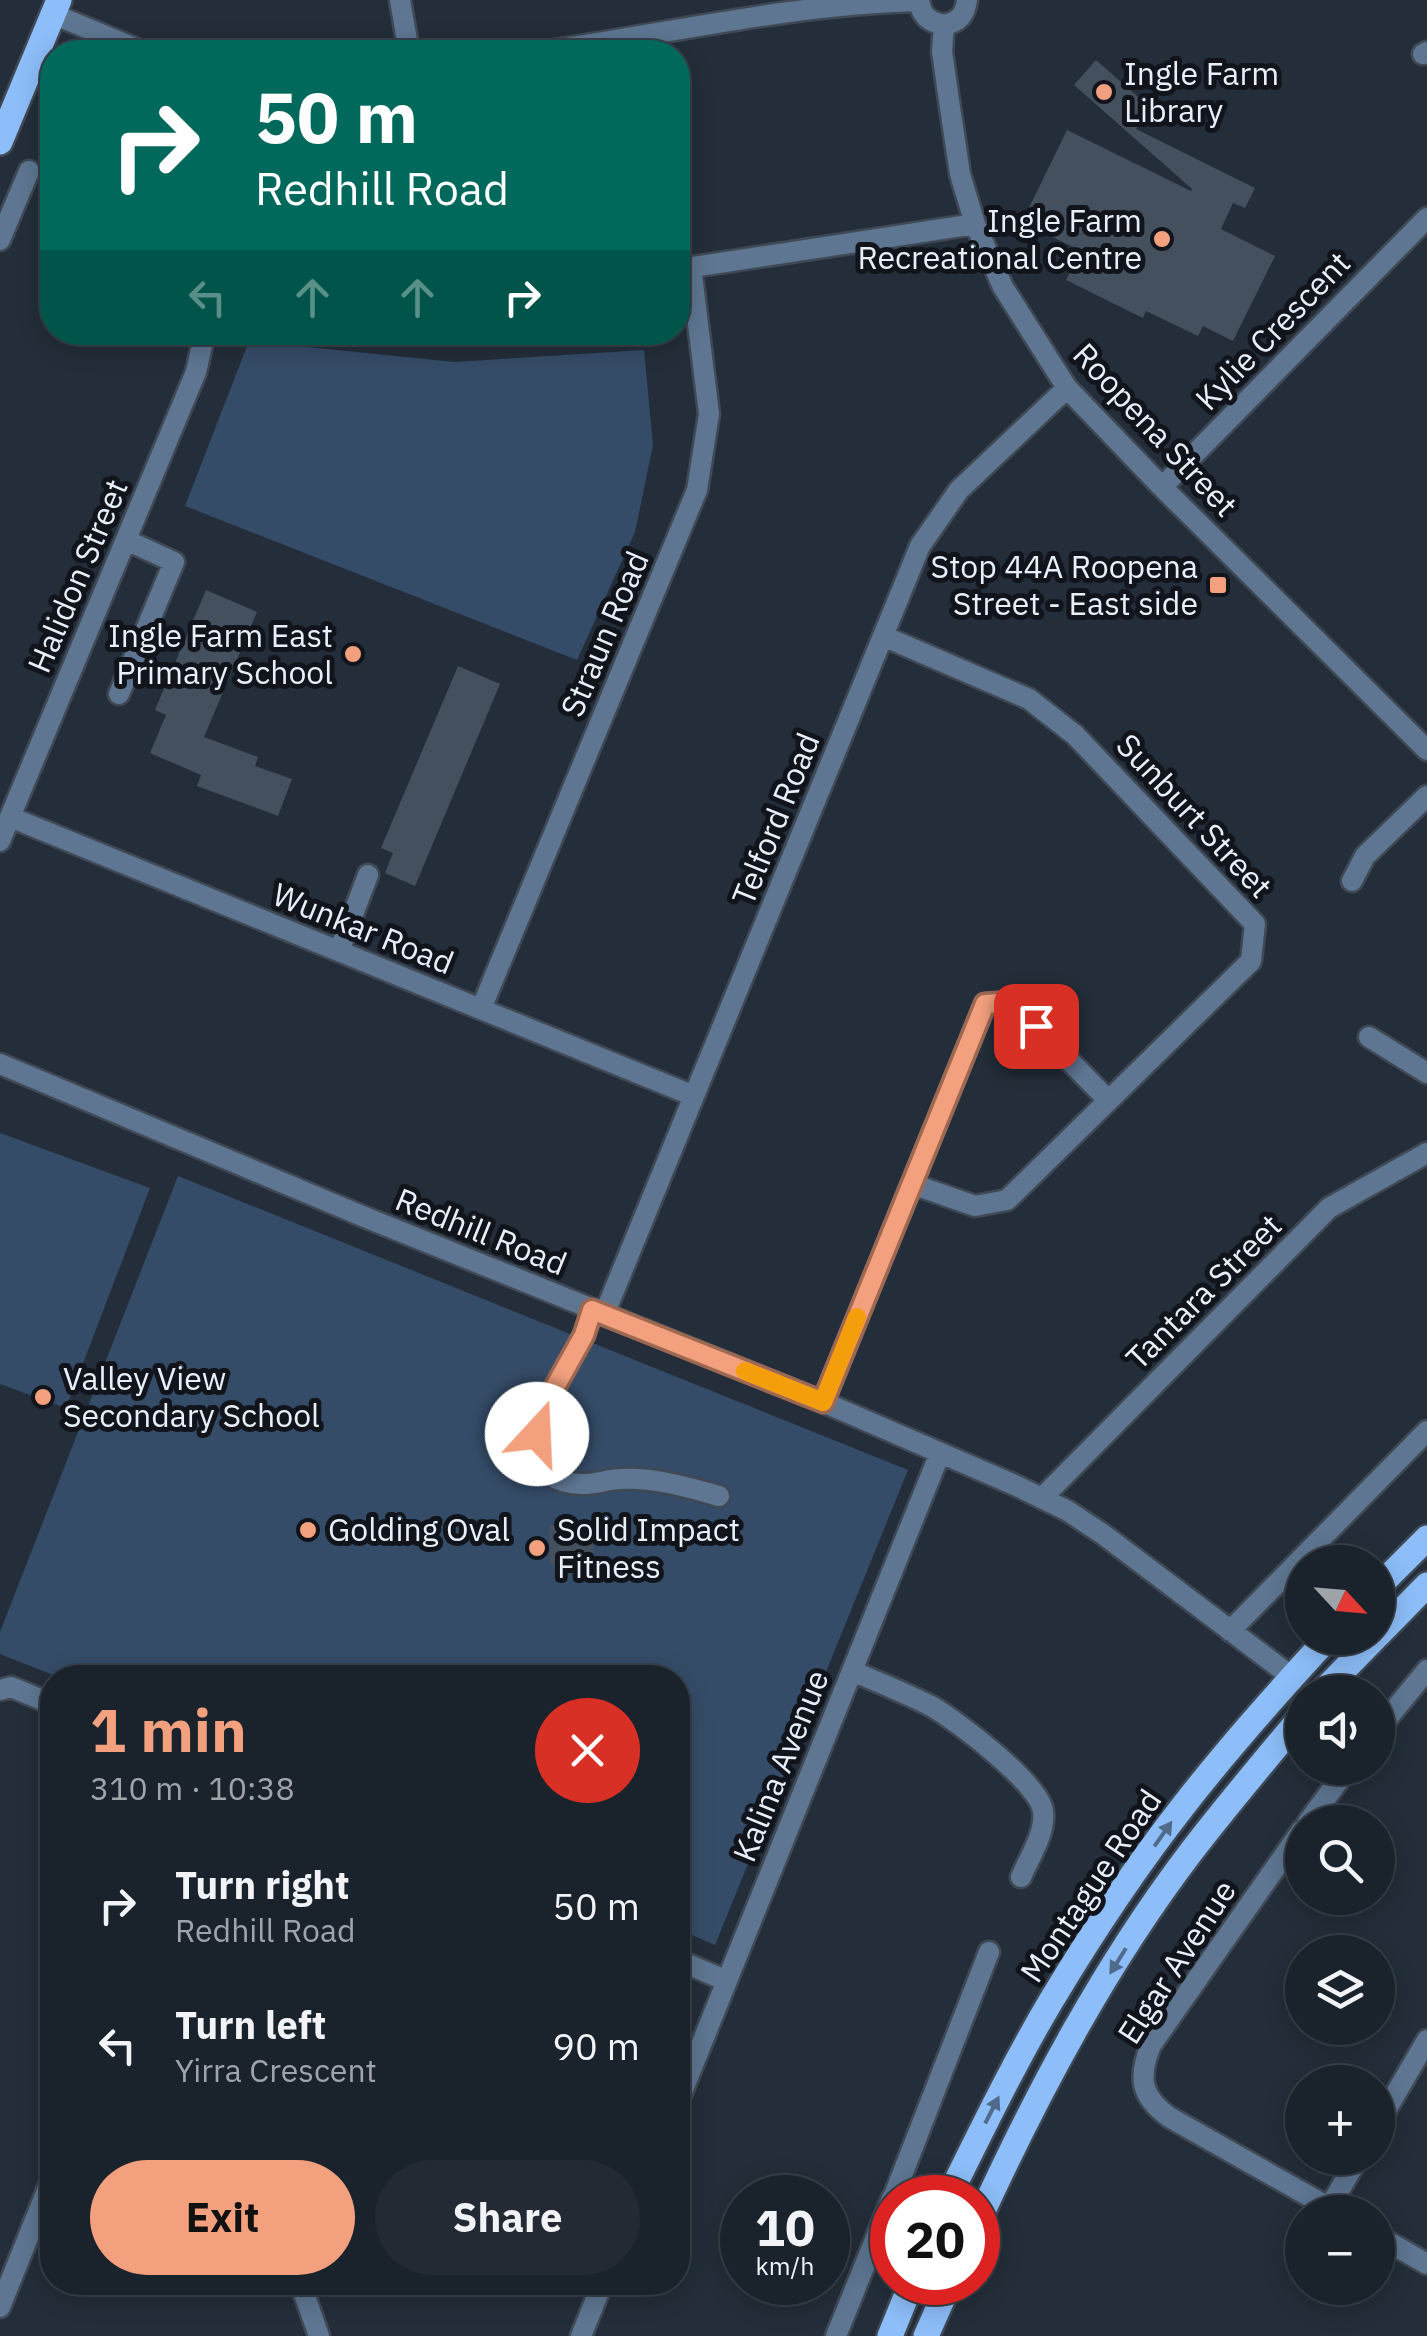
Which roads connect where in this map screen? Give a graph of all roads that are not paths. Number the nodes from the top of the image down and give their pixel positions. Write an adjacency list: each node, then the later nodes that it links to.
1 (400, 0): 8 (street)
2 (919, 0): 5 (street); 9 (street)
3 (968, 0): 5 (street)
4 (56, 7): 6 (main road); 7 (street)
5 (944, 25): 14 (street, Roopena Street)
6 (42, 40)
7 (121, 40)
8 (407, 40)
9 (618, 40)
10 (40, 46): 11 (main road)
11 (0, 142)
12 (29, 172): 15 (street)
13 (1427, 218): 20 (street, Kylie Crescent)
14 (975, 224): 16 (street); 19 (street, Roopena Street)
15 (0, 240)
16 (690, 267)
17 (690, 303): 31 (street, Straun Road)
18 (203, 345): 21 (street, Halidon Street)
19 (1067, 388): 20 (street, Roopena Street); 22 (street, Telford Road)
20 (1162, 487): 24 (street, Roopena Street)
21 (126, 540): 23 (street); 26 (street, Halidon Street)
22 (883, 636): 35 (street, Telford Road); 36 (street, Sunburt Street)
23 (120, 694)
24 (1427, 750)
25 (1427, 796): 29 (street)
26 (10, 817): 27 (street, Halidon Street); 30 (street, Wunkar Road)
27 (0, 841)
28 (368, 875): 30 (street)
29 (1352, 881)
30 (339, 951): 31 (street, Wunkar Road)
31 (481, 1009): 35 (street, Wunkar Road)
32 (1369, 1038): 34 (street)
33 (0, 1064): 39 (street, Redhill Road)
34 (1427, 1073)
35 (694, 1096): 39 (street, Telford Road)
36 (1108, 1100): 38 (street, Sunburt Street); 38 (street)
37 (1425, 1159): 44 (street, Tantara Street)
38 (912, 1184): 40 (street)
39 (598, 1312): 40 (street, Redhill Road); 43 (street, Telford Road)
40 (823, 1402): 42 (street, Redhill Road)
41 (1427, 1431): 49 (street)
42 (940, 1453): 44 (street, Redhill Road); 52 (street, Kalina Avenue)
43 (719, 1496)
44 (1042, 1498): 49 (street, Redhill Road)
45 (1427, 1538): 46 (main road)
46 (1395, 1571)
47 (1427, 1585): 48 (main road)
48 (1395, 1617)
49 (1230, 1630): 53 (street, Redhill Road)
50 (1358, 1655): 54 (main road)
51 (1427, 1670): 58 (street)
52 (852, 1671): 61 (street); 64 (street, Kalina Avenue)
53 (1288, 1675)
54 (1338, 1675)
55 (0, 1690): 57 (street)
56 (1285, 1697): 69 (main road, Montague Road, one-way to 56)
57 (40, 1699)
58 (1395, 1709)
59 (1285, 1737): 70 (main road, Montague Road, one-way to 70)
60 (1285, 1854): 71 (street, Elgar Avenue)
61 (1020, 1877)
62 (989, 1952): 68 (street)
63 (690, 1965): 64 (street)
64 (727, 1980): 66 (street, Kalina Avenue)
65 (1427, 2040): 67 (street)
66 (690, 2072)
67 (1395, 2095)
68 (902, 2175)
69 (960, 2175)
70 (999, 2175)
71 (1307, 2195)
72 (40, 2208): 80 (street)
73 (1395, 2246): 75 (street)
74 (870, 2254): 83 (street)
75 (1427, 2264)
76 (305, 2295): 81 (street)
77 (599, 2295): 82 (street)
78 (903, 2305): 84 (main road)
79 (940, 2305): 85 (main road)
80 (0, 2306)
81 (319, 2336)
82 (582, 2336)
83 (836, 2336)
84 (890, 2336)
85 (926, 2336)

